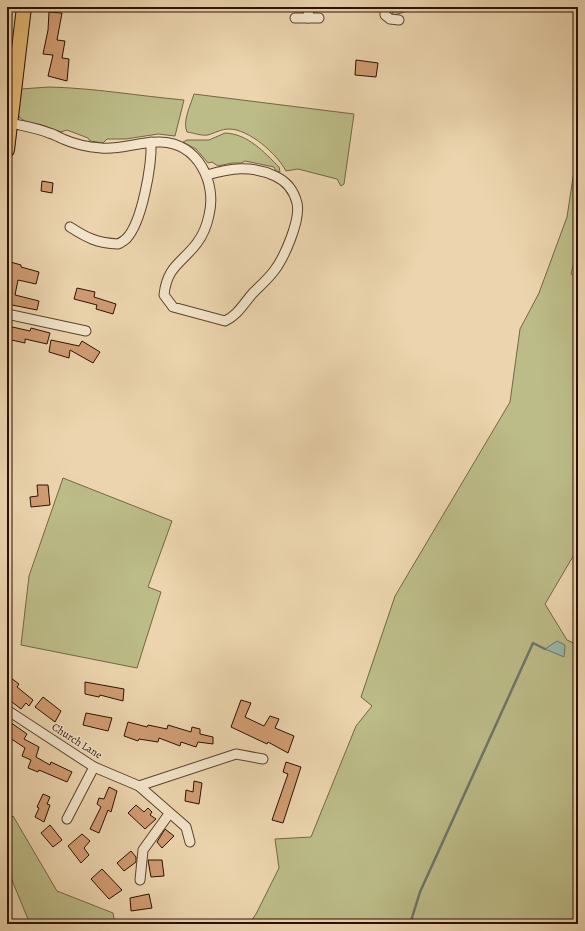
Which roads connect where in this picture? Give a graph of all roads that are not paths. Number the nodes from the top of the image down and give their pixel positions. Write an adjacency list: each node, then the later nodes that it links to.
1 (24, 7): 8 (main road)
2 (309, 7): 5 (street)
3 (385, 7): 7 (street)
4 (295, 18): 5 (street)
5 (308, 18): 6 (street)
6 (319, 18)
7 (399, 20)
8 (10, 123): 9 (street); 10 (main road)
9 (151, 142): 11 (street); 12 (street)
10 (7, 150)
11 (207, 175): 11 (street)
12 (70, 227)
13 (7, 314): 14 (street)
14 (86, 331)
15 (7, 710): 17 (street, Church Lane)
16 (263, 759): 18 (street)
17 (94, 767): 18 (street, Church Lane); 20 (street)
18 (139, 786): 19 (street, Church Lane)
19 (169, 814): 21 (street, Church Lane); 22 (street)
20 (67, 819)
21 (190, 842)
22 (140, 880)

